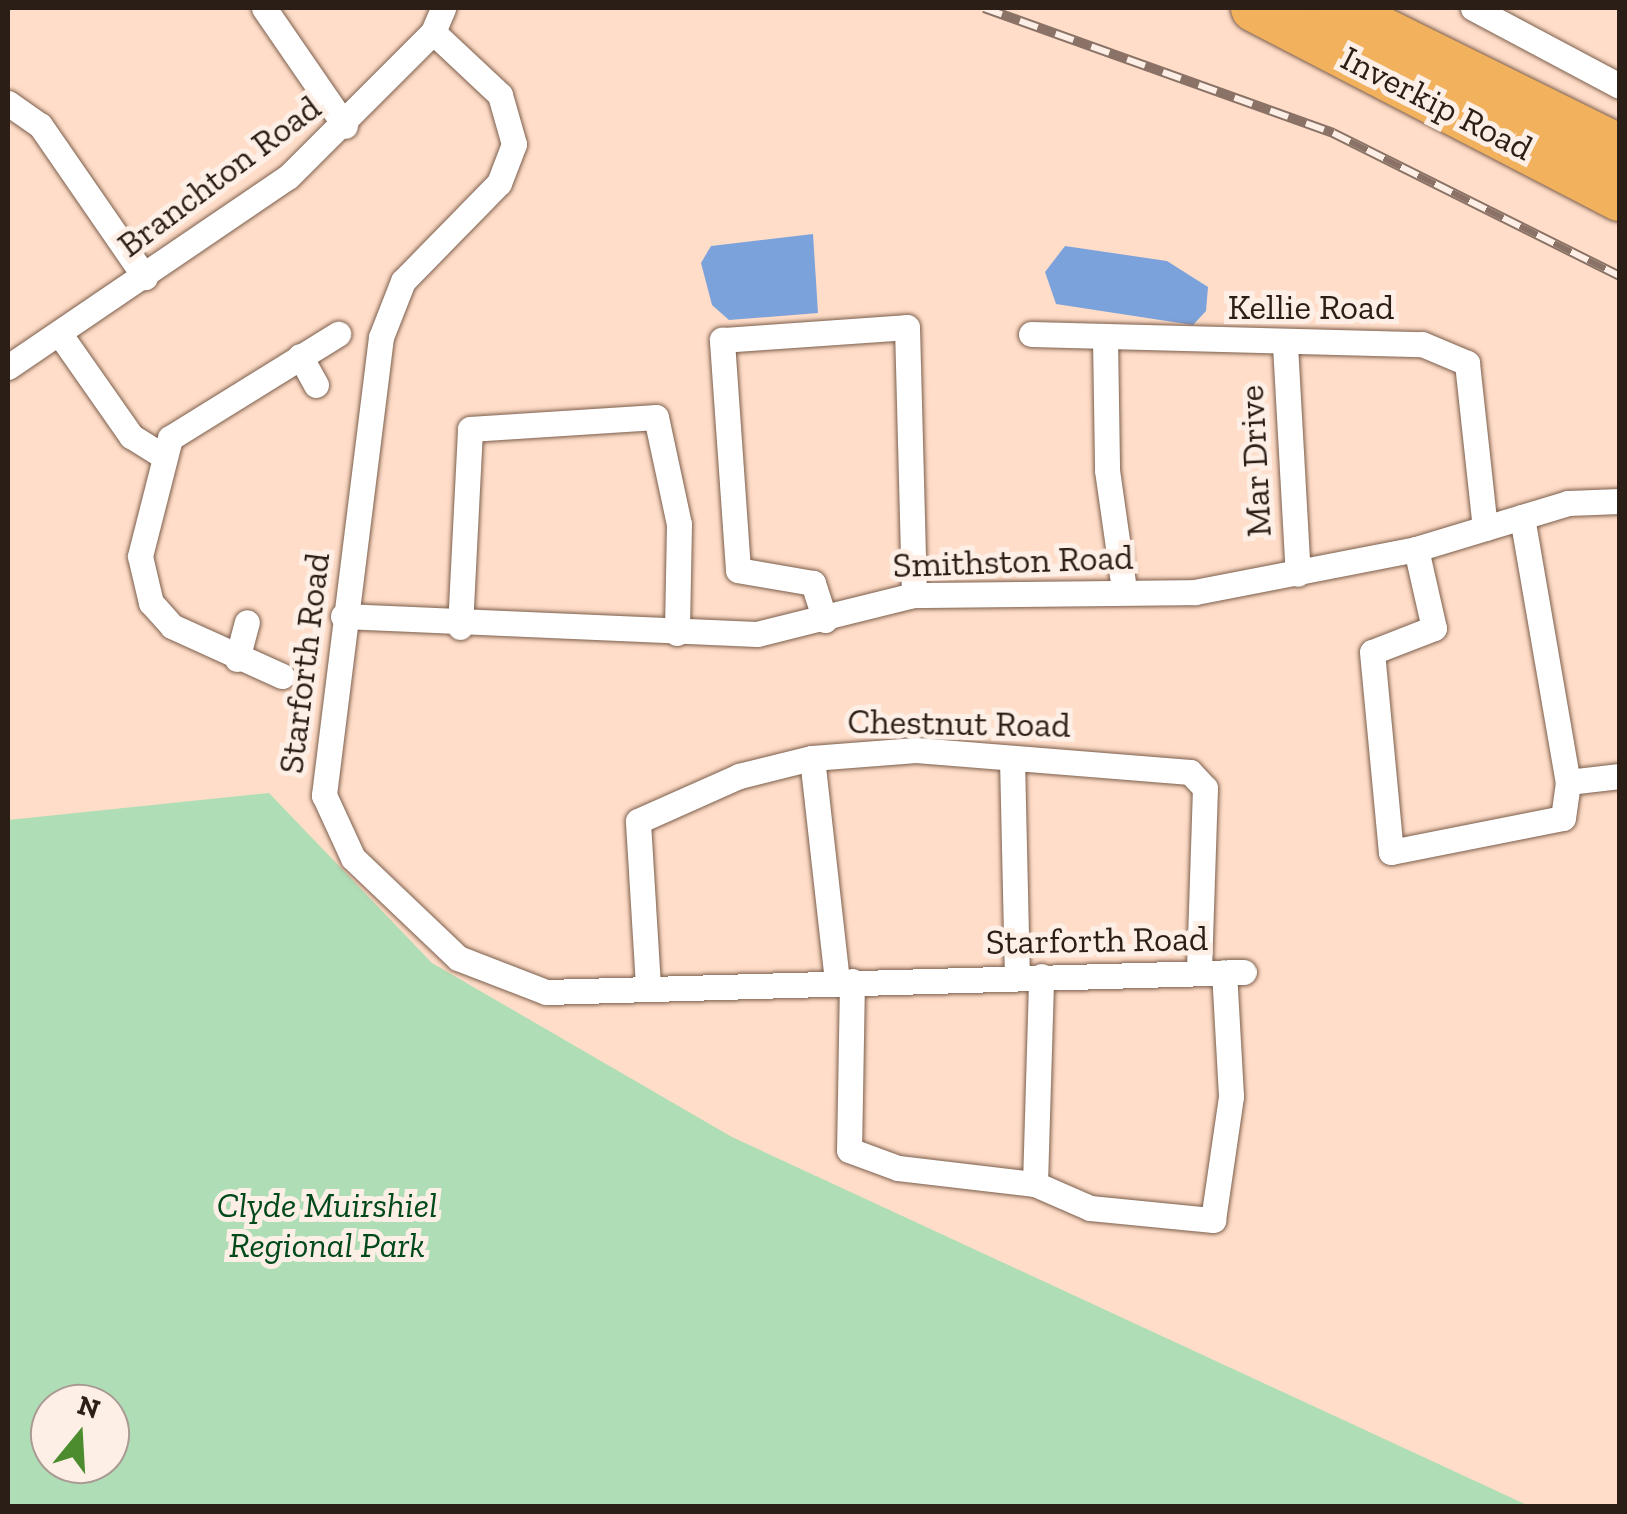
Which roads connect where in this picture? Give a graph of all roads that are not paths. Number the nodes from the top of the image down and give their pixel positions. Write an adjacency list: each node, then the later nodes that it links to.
1 (264, 8): 9 (street)
2 (444, 8): 6 (street, Branchton Road)
3 (1255, 8): 11 (highway, Inverkip Road)
4 (1336, 8): 10 (highway, Inverkip Road)
5 (1473, 8): 7 (street)
6 (432, 32): 9 (street, Branchton Road); 29 (street, Starforth Road)
7 (1620, 86)
8 (8, 102): 12 (street)
9 (345, 126): 12 (street, Branchton Road)
10 (1620, 149)
11 (1620, 198)
12 (145, 277): 13 (street, Branchton Road)
13 (59, 333): 19 (street, Branchton Road); 21 (street)
14 (338, 334): 18 (street)
15 (1030, 334): 16 (street, Kellie Road)
16 (1105, 337): 17 (street, Kellie Road); 27 (street)
17 (1285, 344): 24 (street, Kellie Road); 26 (street, Mar Drive)
18 (300, 356): 20 (street); 21 (street)
19 (8, 368)
20 (316, 385)
21 (160, 454): 34 (street)
22 (1620, 501): 23 (street, Smithston Road)
23 (1522, 517): 24 (street, Smithston Road); 39 (street)
24 (1485, 528): 25 (street, Smithston Road)
25 (1416, 549): 26 (street, Smithston Road); 39 (street)
26 (1298, 574): 27 (street, Smithston Road)
27 (1124, 590): 28 (street, Smithston Road)
28 (914, 594): 30 (street, Smithston Road); 30 (street)
29 (343, 616): 32 (street, Smithston Road); 43 (street, Starforth Road)
30 (825, 620): 33 (street, Smithston Road)
31 (247, 622): 34 (street)
32 (460, 627): 33 (street, Smithston Road); 33 (street)
33 (678, 633)
34 (237, 659): 35 (street)
35 (282, 676)
36 (812, 758): 37 (street, Chestnut Road); 42 (street); 43 (street, Chestnut Road)
37 (1012, 759): 40 (street, Chestnut Road); 41 (street)
38 (1620, 776): 39 (street)
39 (1568, 782)
40 (1222, 972): 41 (street, Starforth Road); 44 (street, Chestnut Road)
41 (1029, 975): 42 (street, Starforth Road); 44 (street)
42 (844, 981): 43 (street, Starforth Road); 44 (street)
43 (648, 986)
44 (1036, 1184)

